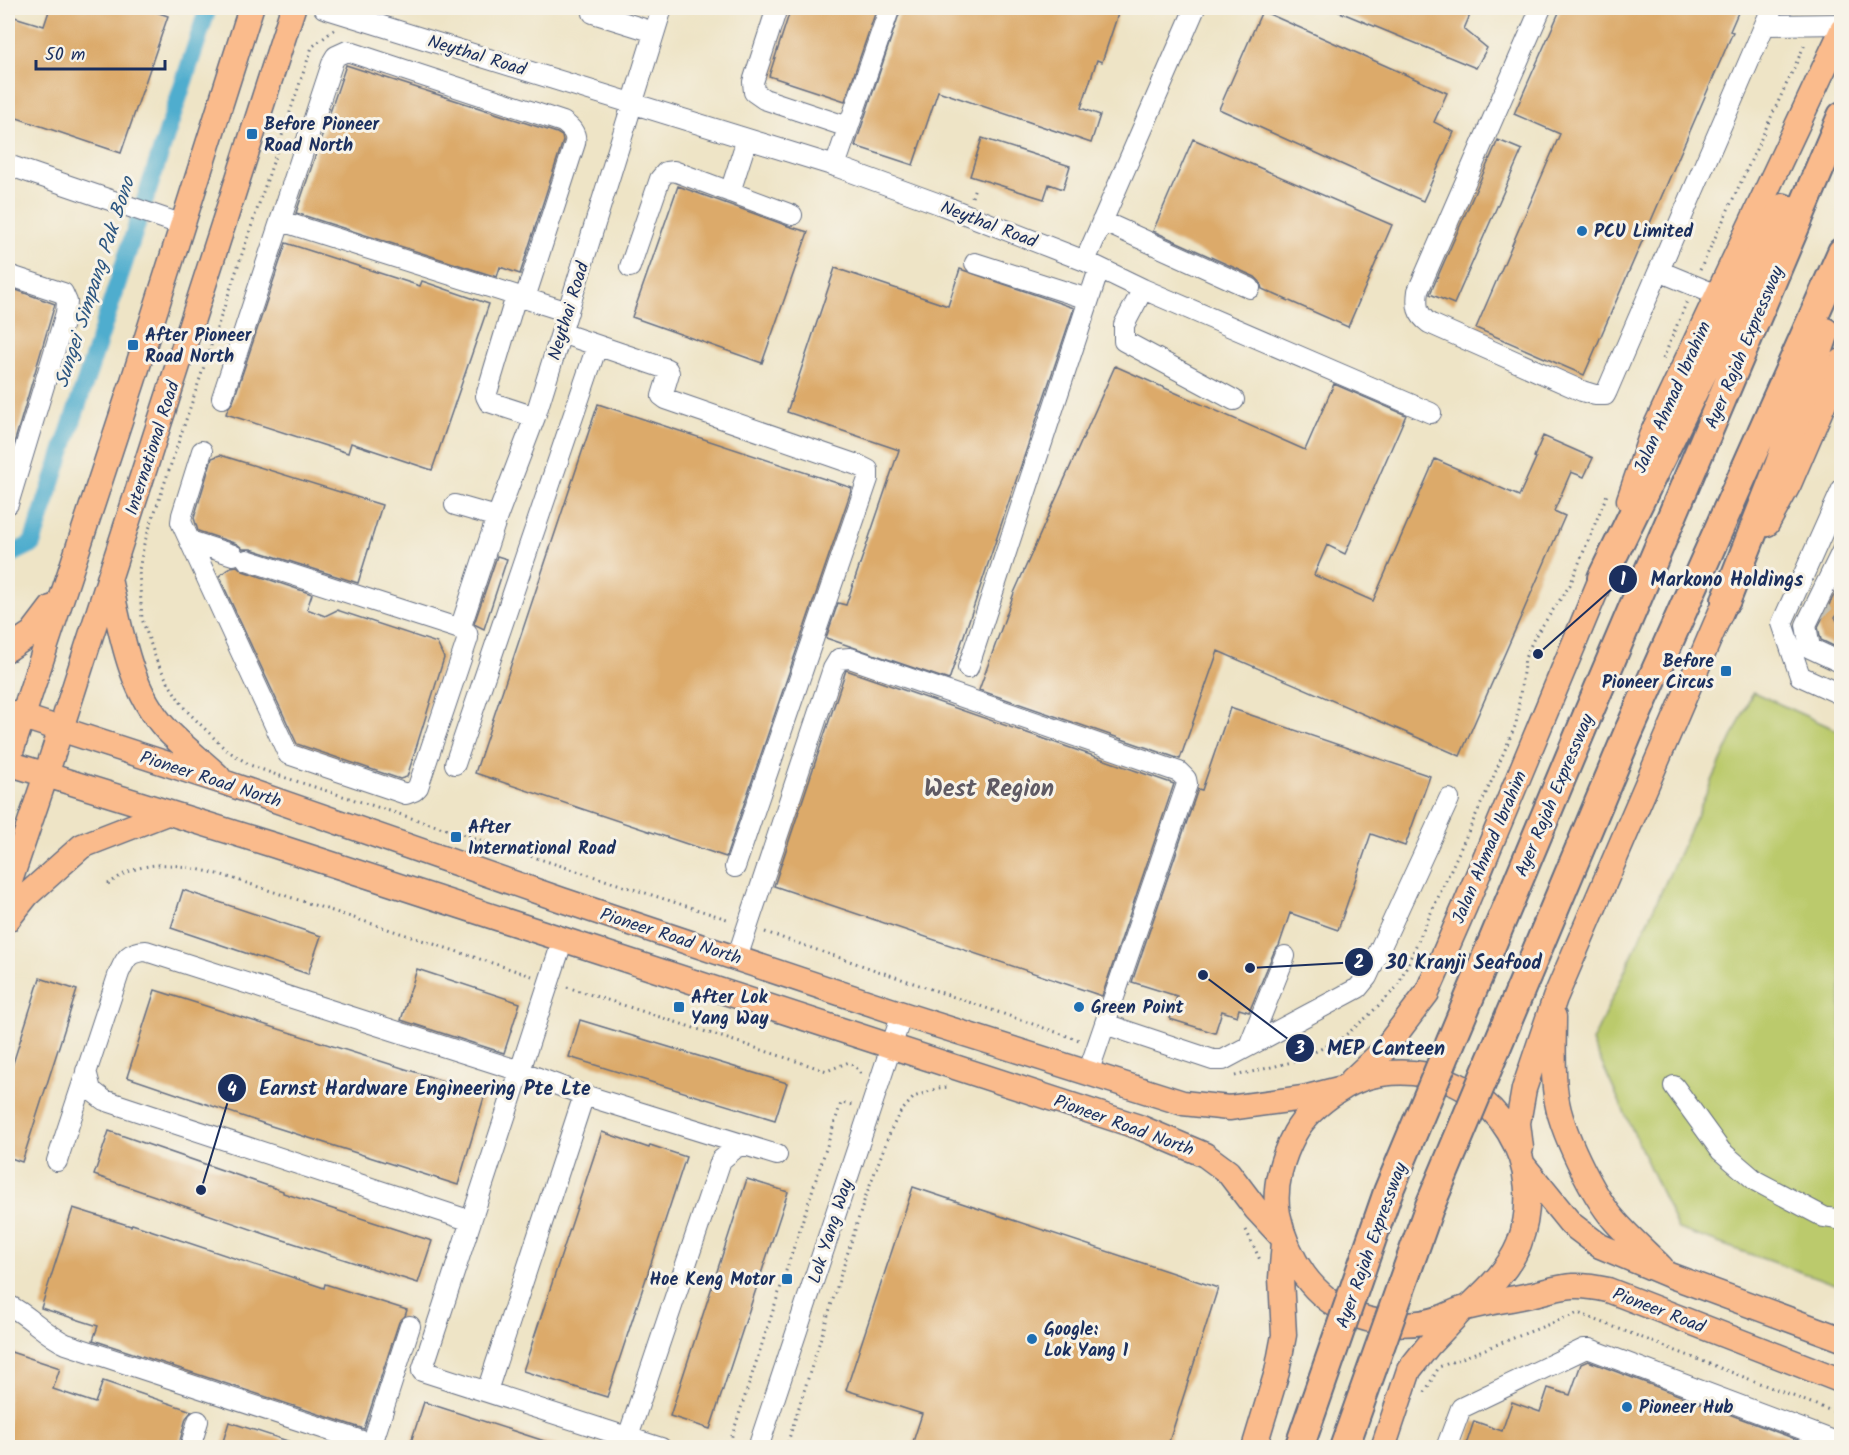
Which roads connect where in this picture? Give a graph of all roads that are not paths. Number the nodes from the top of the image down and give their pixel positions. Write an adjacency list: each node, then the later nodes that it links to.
1 (251, 8): 23 (main road)
2 (293, 8): 53 (main road, International Road)
3 (324, 8): 14 (street, Neythal Road)
4 (662, 8): 13 (street)
5 (777, 8): 16 (street)
6 (1195, 8): 22 (street)
7 (1541, 8): 29 (street)
8 (889, 10): 16 (street)
9 (594, 13): 13 (street)
10 (1768, 16): 11 (street); 29 (street)
11 (1842, 24)
12 (1842, 30): 34 (main road, Jalan Ahmad Ibrahim)
13 (654, 32): 14 (street)
14 (631, 102): 17 (street, Neythal Road); 37 (street, Neythai Road)
15 (1842, 116): 52 (highway); 111 (highway, Ayer Rajah Expressway, bridge)
16 (848, 127): 19 (street)
17 (747, 139): 19 (street, Neythal Road); 20 (street)
18 (8, 165): 23 (street)
19 (835, 166): 27 (street, Neythal Road)
20 (730, 192): 21 (street); 28 (street)
21 (792, 215)
22 (1102, 221): 27 (street); 32 (street)
23 (174, 222): 54 (main road)
24 (281, 222): 35 (street); 35 (street); 41 (street)
25 (1842, 252): 31 (highway)
26 (975, 263): 36 (street)
27 (1092, 265): 33 (street, Neythal Road); 36 (street)
28 (630, 267)
29 (1659, 271): 34 (street)
30 (8, 275): 47 (street)
31 (1829, 283): 55 (highway); 112 (highway, bridge)
32 (1250, 288)
33 (1143, 289): 42 (street); 43 (street, Neythal Road)
34 (1717, 295): 52 (main road, Jalan Ahmad Ibrahim)
35 (520, 297): 37 (street); 44 (street)
36 (1088, 299): 59 (street)
37 (568, 312): 38 (street, Neythai Road)
38 (561, 333): 39 (street); 44 (street, Neythai Road)
39 (597, 346): 64 (street); 69 (street)
40 (1842, 361): 55 (main road)
41 (222, 398)
42 (1234, 400)
43 (1431, 413)
44 (535, 417): 49 (street, Neythai Road)
45 (202, 452): 50 (street)
46 (1842, 489): 60 (street)
47 (8, 504)
48 (455, 505): 49 (street)
49 (497, 517): 56 (street, Neythai Road)
50 (190, 541): 56 (street); 56 (street)
51 (1842, 551): 58 (street)
52 (1602, 578): 83 (main road, Jalan Ahmad Ibrahim)
53 (109, 579): 62 (main road, International Road); 66 (main road)
54 (61, 596): 57 (main road); 61 (main road)
55 (1725, 600): 75 (main road)
56 (460, 629)
57 (8, 649)
58 (1842, 663)
59 (968, 668)
60 (1842, 695)
61 (15, 715): 62 (main road, Pioneer Road North); 63 (main road)
62 (61, 729): 65 (main road, International Road); 66 (main road, Pioneer Road North)
63 (8, 762): 65 (main road, Pioneer Road North)
64 (455, 764)
65 (46, 775): 68 (main road, Pioneer Road North); 70 (main road, International Road)
66 (226, 783): 74 (main road, Pioneer Road North)
67 (1449, 799): 78 (street)
68 (166, 813): 71 (main road); 72 (main road, Pioneer Road North)
69 (735, 867)
70 (8, 887)
71 (8, 919)
72 (563, 939): 79 (main road, Pioneer Road North); 81 (street)
73 (1285, 956): 78 (street)
74 (737, 958): 76 (main road, Pioneer Road North); 77 (street)
75 (1555, 998): 93 (main road); 97 (main road)
76 (902, 1014): 79 (street, Lok Yang Way); 82 (main road, Pioneer Road North)
77 (1105, 1024): 78 (street); 82 (street)
78 (1249, 1046)
79 (891, 1047): 96 (main road, Pioneer Road North); 109 (street, Lok Yang Way)
80 (86, 1071): 81 (street); 86 (street); 87 (street)
81 (520, 1071): 85 (street); 95 (street)
82 (1088, 1073): 83 (main road, Pioneer Road North)
83 (1345, 1086): 93 (main road); 96 (main road)
84 (1674, 1086): 94 (street)
85 (584, 1095): 88 (street); 103 (street)
86 (104, 1100): 87 (street); 95 (street)
87 (74, 1108): 92 (street)
88 (704, 1131): 89 (street); 91 (street)
89 (747, 1145): 90 (street); 91 (street)
90 (777, 1155)
91 (721, 1160): 105 (street)
92 (57, 1161)
93 (1523, 1164): 97 (main road, Pioneer Road); 99 (main road)
94 (1842, 1220)
95 (471, 1221): 103 (street)
96 (1283, 1239): 99 (main road); 110 (main road)
97 (1669, 1275): 101 (main road, Pioneer Road)
98 (8, 1305): 100 (street)
99 (1467, 1307): 102 (main road, Pioneer Road); 113 (main road)
100 (410, 1326)
101 (1842, 1340)
102 (1842, 1381)
103 (487, 1392): 105 (street)
104 (198, 1421): 107 (street)
105 (628, 1437): 108 (street)
106 (1842, 1444): 114 (street)
107 (190, 1448)
108 (661, 1448)
109 (758, 1448)
110 (1254, 1448)
111 (1299, 1448)
112 (1344, 1448)
113 (1383, 1448)
114 (1446, 1448)

